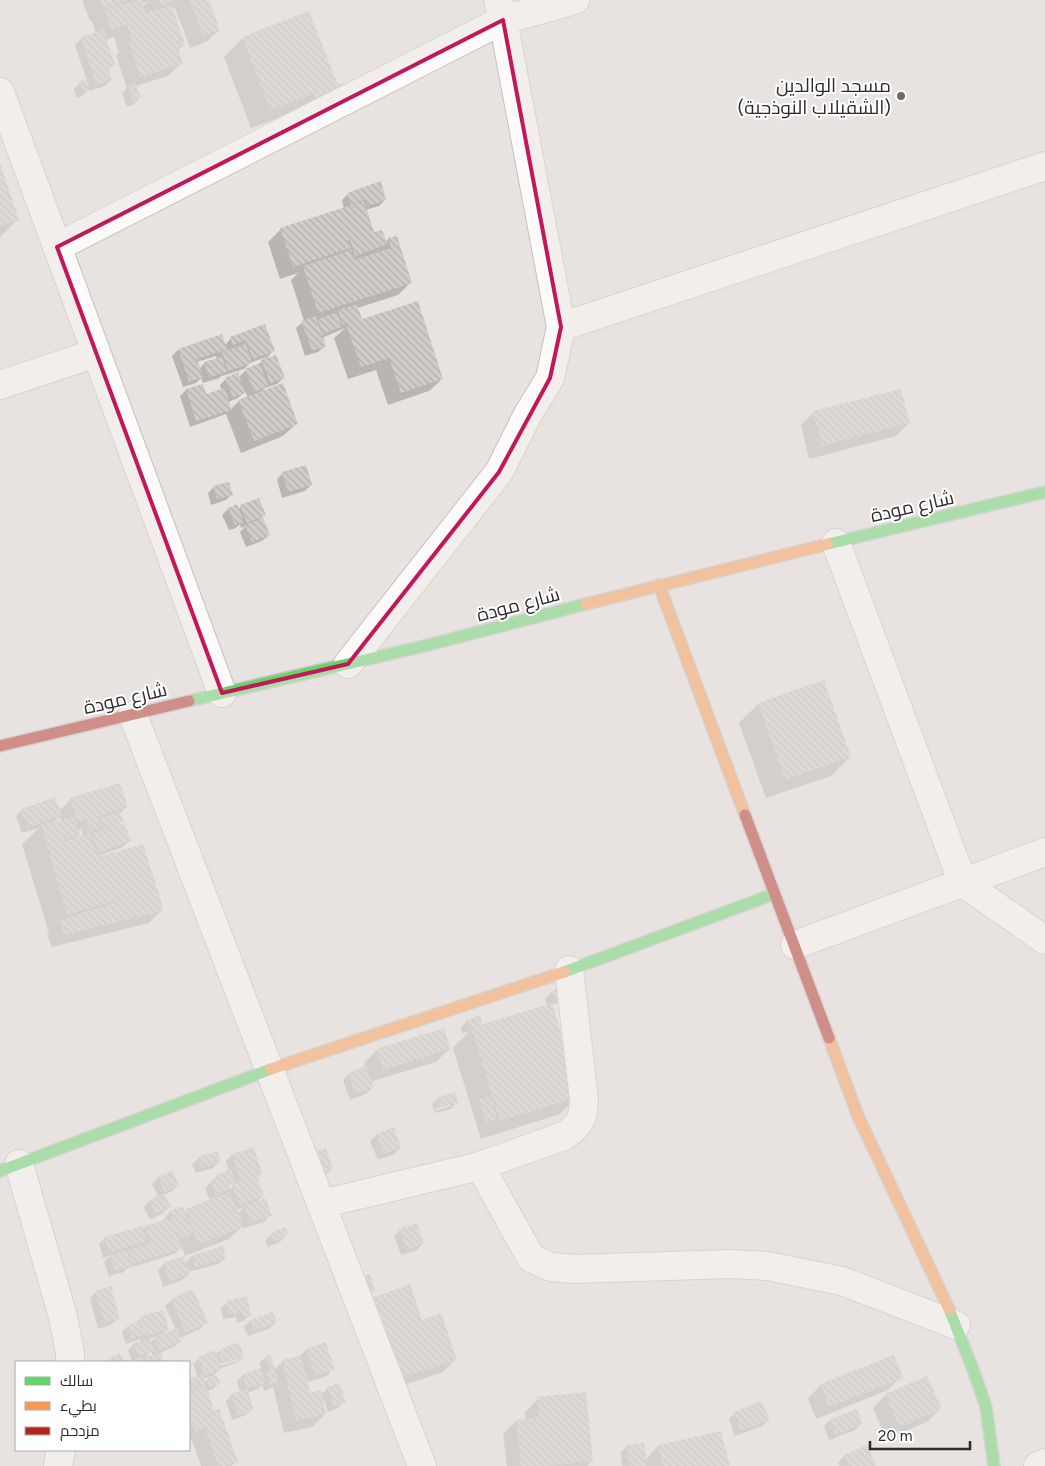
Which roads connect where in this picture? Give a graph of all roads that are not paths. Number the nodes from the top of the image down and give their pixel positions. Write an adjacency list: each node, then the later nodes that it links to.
1 (575, 0): 2 (street)
2 (500, 10): 5 (street); 6 (street)
3 (0, 92): 5 (street)
4 (1045, 166): 6 (street)
5 (57, 247): 7 (street)
6 (561, 327): 12 (street)
7 (96, 353): 8 (street); 13 (street)
8 (0, 386)
9 (1045, 492): 10 (street, شارع مودة)
10 (836, 542): 11 (street, شارع مودة); 17 (street)
11 (659, 585): 12 (street, شارع مودة); 18 (street)
12 (348, 664): 13 (street, شارع مودة)
13 (222, 693): 14 (street, شارع مودة)
14 (133, 715): 15 (street, شارع مودة); 22 (street)
15 (0, 746)
16 (1045, 852): 17 (street)
17 (963, 883): 19 (street); 20 (street)
18 (774, 894): 20 (street); 21 (street)
19 (1045, 940)
20 (795, 945): 26 (street)
21 (569, 970): 22 (street); 23 (street)
22 (269, 1070): 24 (street); 25 (street)
23 (480, 1166): 25 (street); 26 (street)
24 (10, 1167): 27 (street)
25 (321, 1204): 31 (street)
26 (956, 1326): 32 (street)
27 (70, 1361)
28 (61, 1451): 30 (street)
29 (1045, 1463): 33 (street)
30 (58, 1466)
31 (422, 1466)
32 (994, 1466)
33 (1038, 1466)

